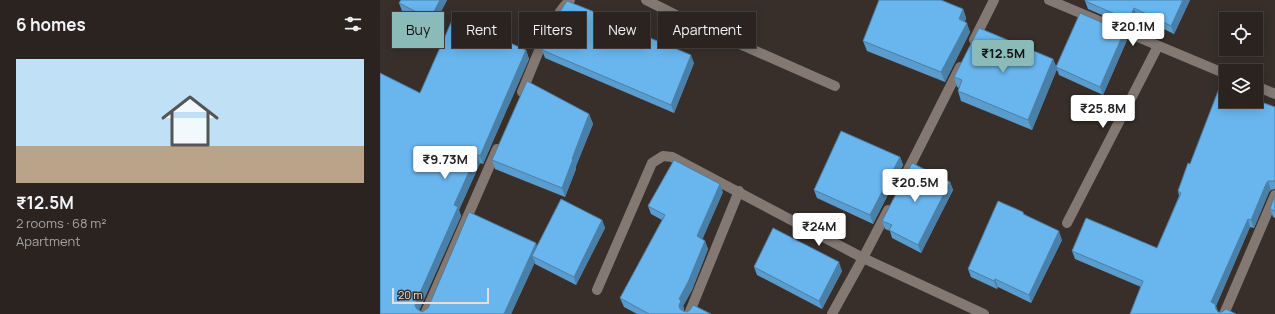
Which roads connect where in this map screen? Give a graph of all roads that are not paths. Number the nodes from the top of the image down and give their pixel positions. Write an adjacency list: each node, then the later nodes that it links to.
1 (570, 0): 10 (street)
2 (646, 0): 7 (street)
3 (994, 0): 12 (street)
4 (1049, 0): 5 (street)
5 (1158, 46): 6 (street); 16 (street)
6 (1219, 71)
7 (835, 86)
8 (1263, 89): 9 (street)
9 (1275, 94)
10 (517, 104)
11 (501, 140): 20 (street)
12 (902, 182)
13 (739, 191): 17 (street); 18 (street); 21 (street)
14 (1275, 195): 19 (street)
15 (892, 203): 17 (street)
16 (1067, 223)
17 (863, 258): 22 (street); 23 (street)
18 (597, 290)
19 (1226, 313)
20 (425, 314)
21 (689, 314)
22 (832, 314)
23 (984, 314)

